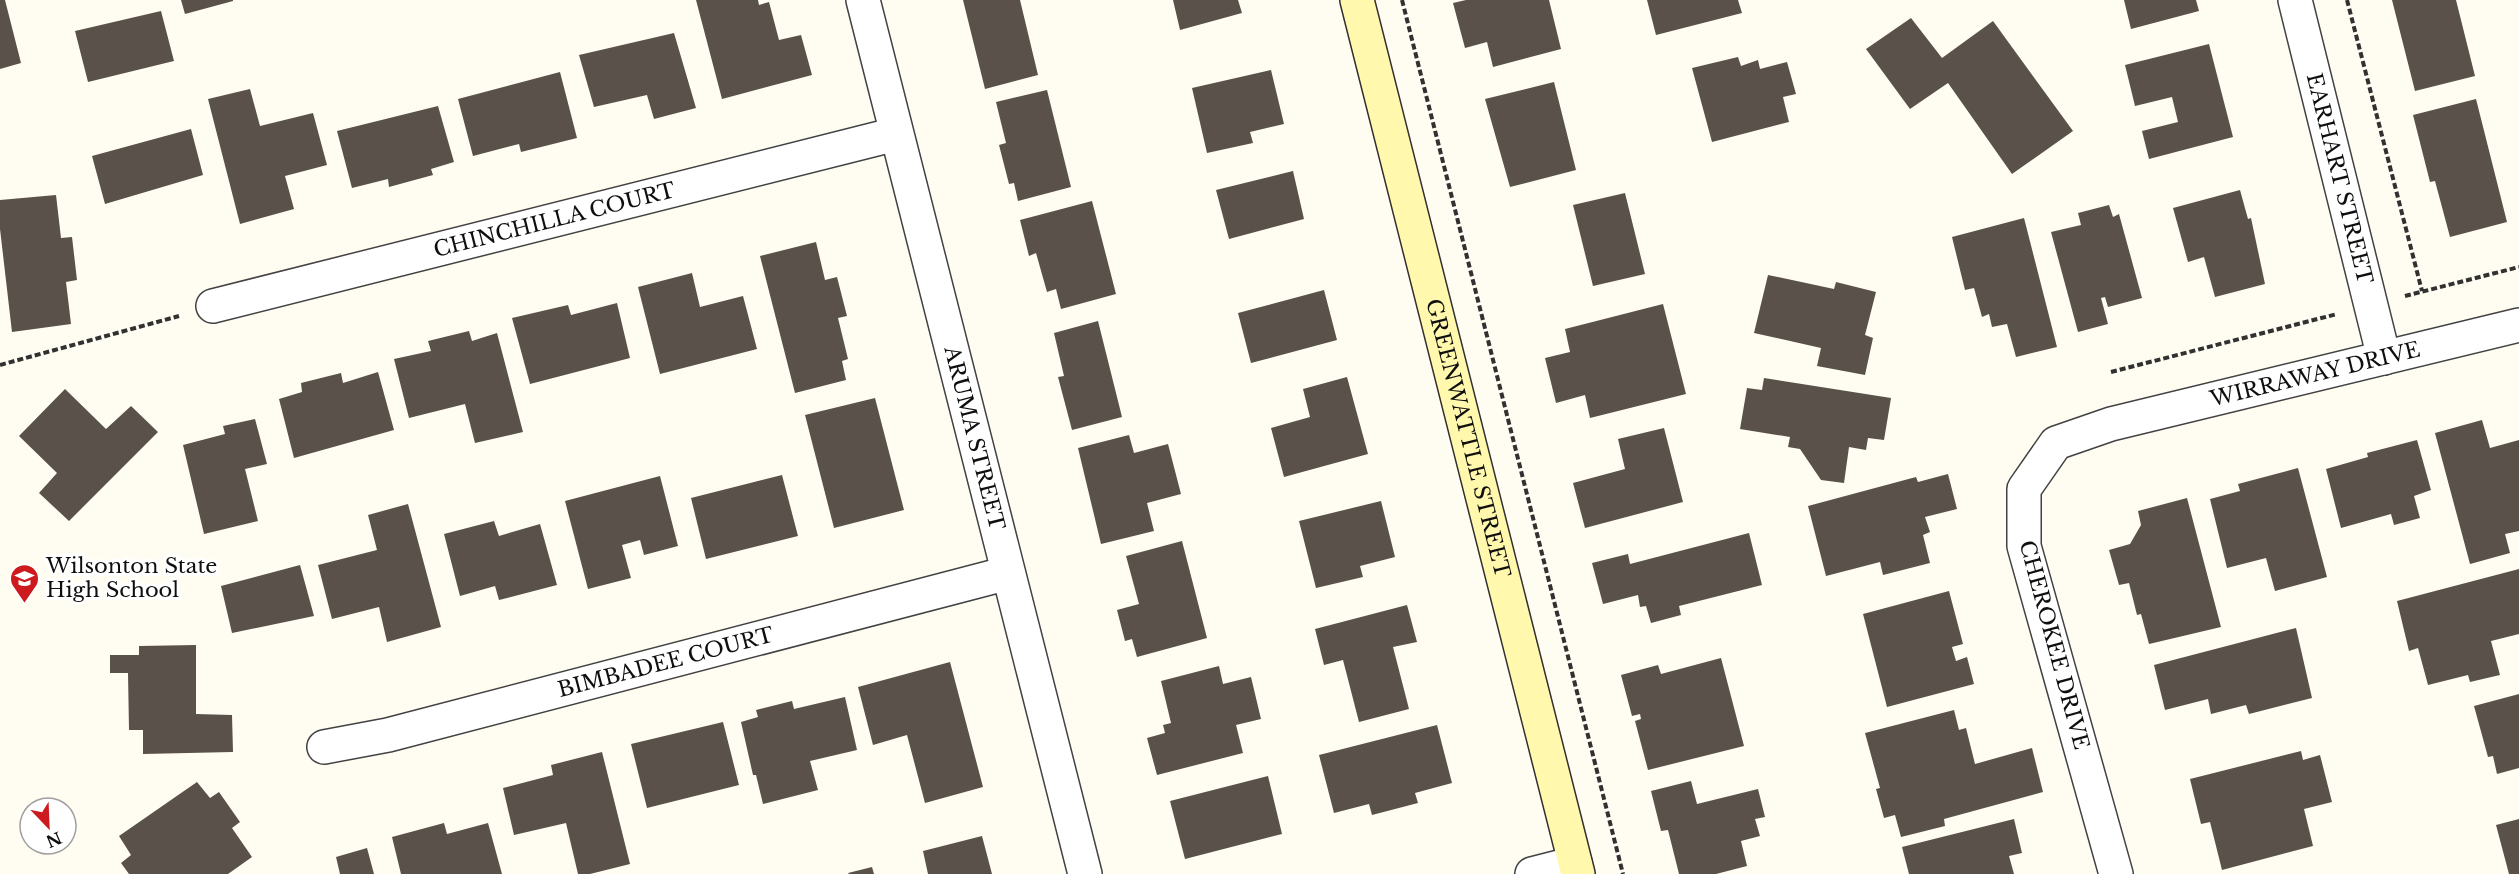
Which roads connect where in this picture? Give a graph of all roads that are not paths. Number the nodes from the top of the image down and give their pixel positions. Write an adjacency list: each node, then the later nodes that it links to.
1 (863, 0): 4 (street, ARUMA STREET)
2 (1357, 0): 11 (main road, GREENWATTLE STREET)
3 (2295, 0): 7 (street, EARHART STREET)
4 (896, 134): 5 (street, CHINCHILLA COURT); 9 (street, ARUMA STREET)
5 (213, 306)
6 (2519, 325): 7 (street, WIRRAWAY DRIVE)
7 (2384, 358): 8 (street, WIRRAWAY DRIVE)
8 (2111, 424): 14 (street, CHEROKEE DRIVE)
9 (1008, 573): 10 (street, BIMBADEE COURT); 12 (street, ARUMA STREET)
10 (324, 747)
11 (1576, 868): 13 (street)
12 (1085, 874)
13 (1532, 874)
14 (2116, 874)

